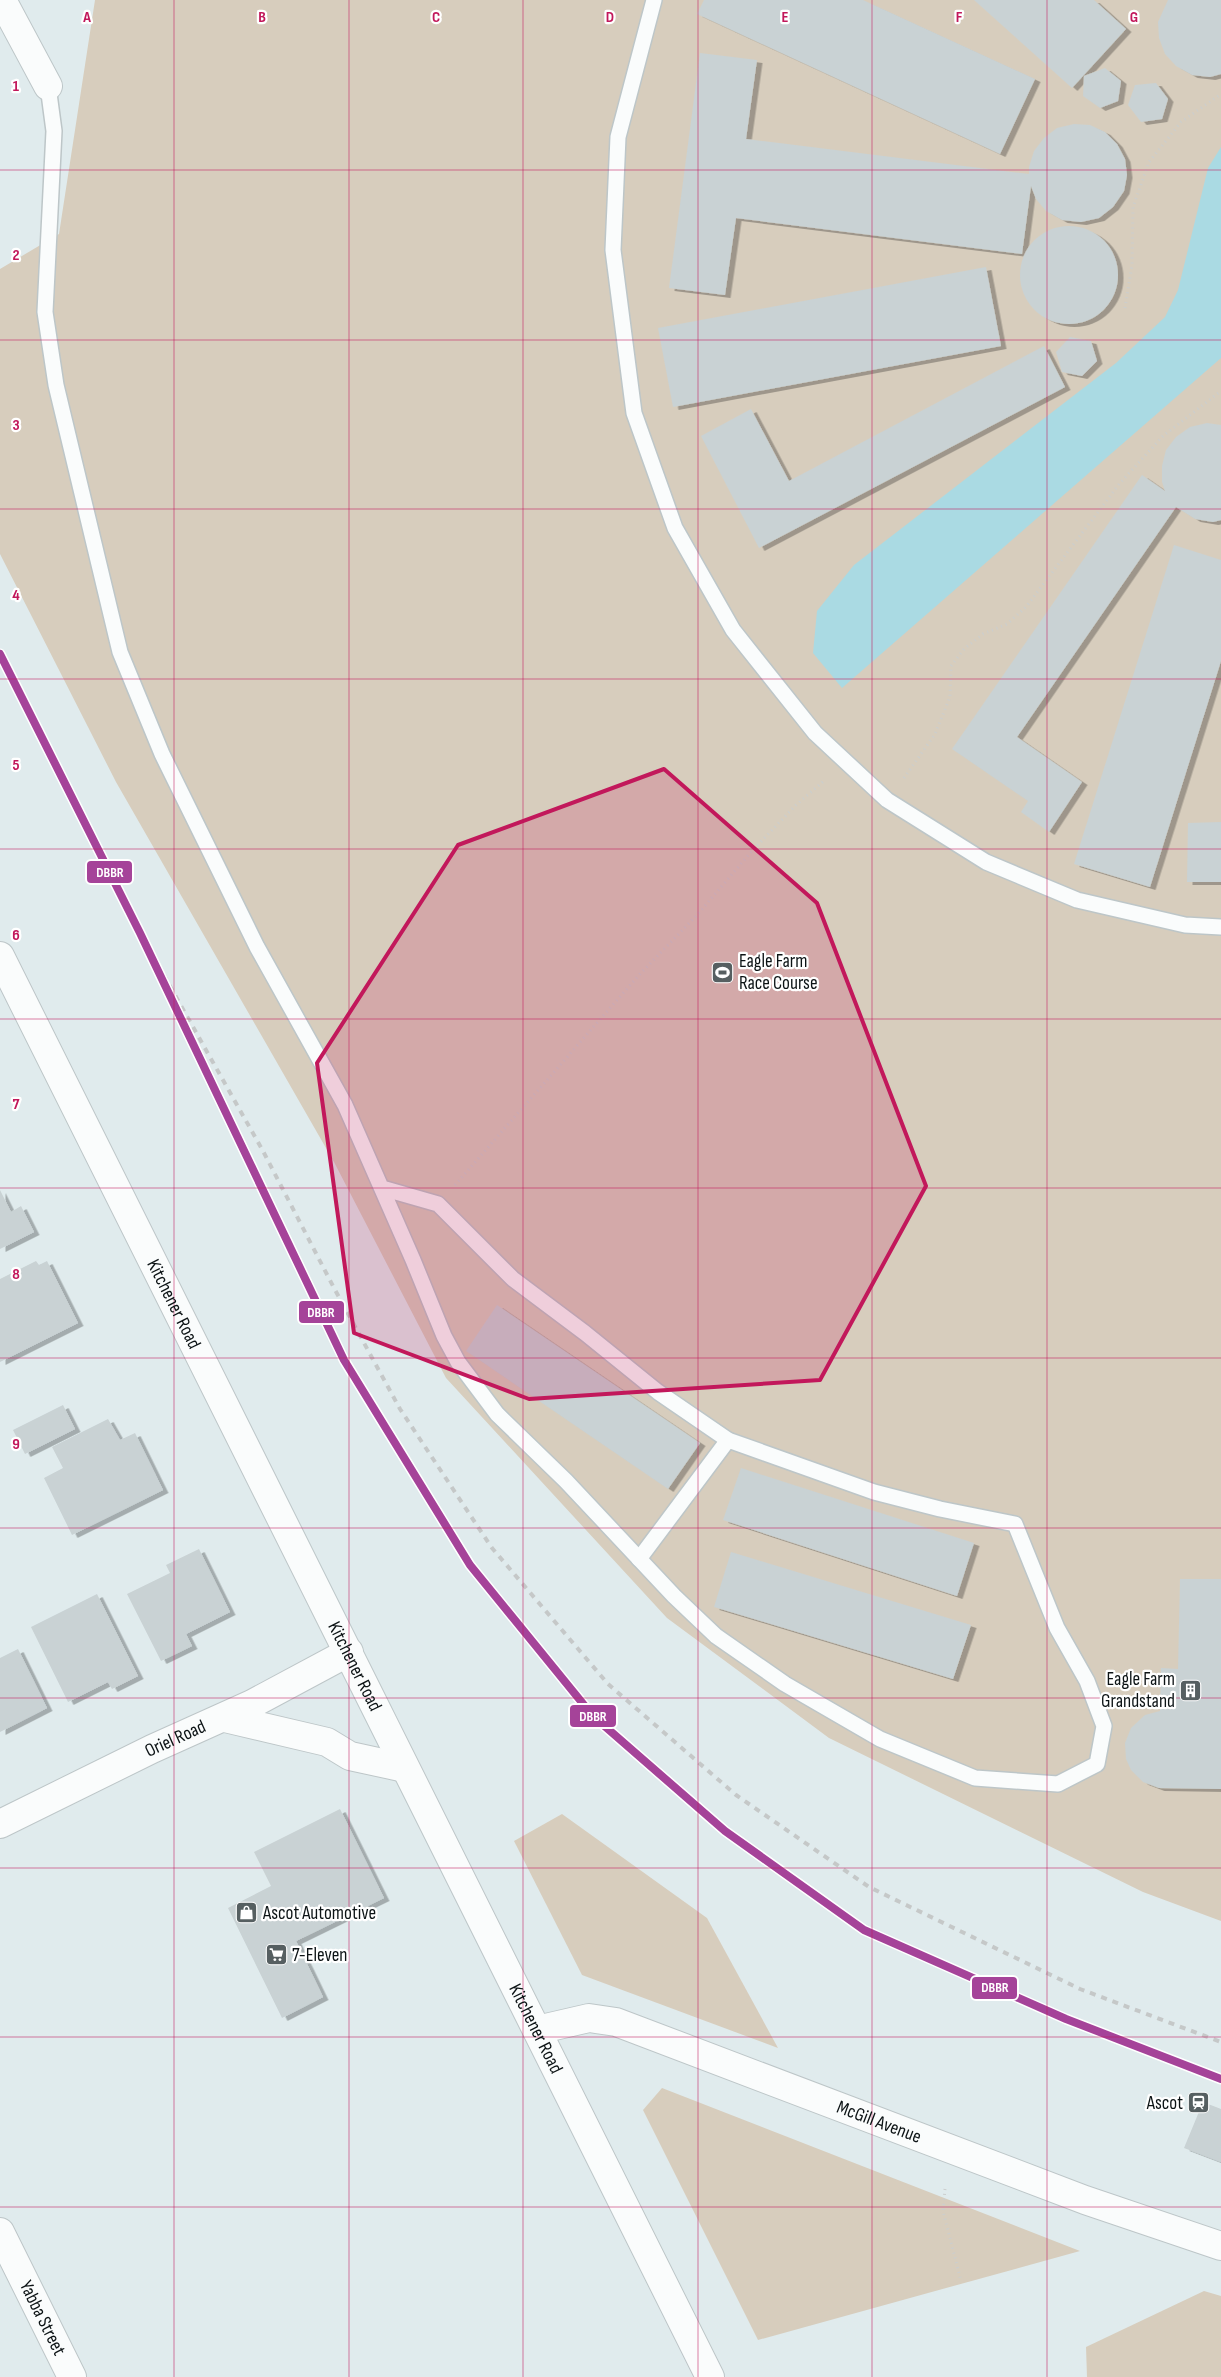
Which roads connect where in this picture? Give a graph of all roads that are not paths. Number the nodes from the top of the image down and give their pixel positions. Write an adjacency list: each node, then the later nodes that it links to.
1 (2, 0): 3 (main road)
2 (654, 0): 4 (lane)
3 (48, 86): 6 (lane)
4 (1221, 927)
5 (0, 956): 9 (main road, Kitchener Road)
6 (382, 1188): 7 (lane); 8 (lane)
7 (728, 1440): 8 (lane); 8 (lane)
8 (639, 1558)
9 (349, 1652): 10 (main road, Oriel Road); 11 (main road, Kitchener Road)
10 (225, 1718): 11 (main road); 12 (main road, Oriel Road)
11 (405, 1768): 13 (main road, Kitchener Road)
12 (0, 1824)
13 (536, 2030): 15 (main road, McGill Avenue); 17 (main road, Kitchener Road)
14 (0, 2232): 16 (main road, Yabba Street)
15 (1221, 2246)
16 (72, 2377)
17 (710, 2377)

